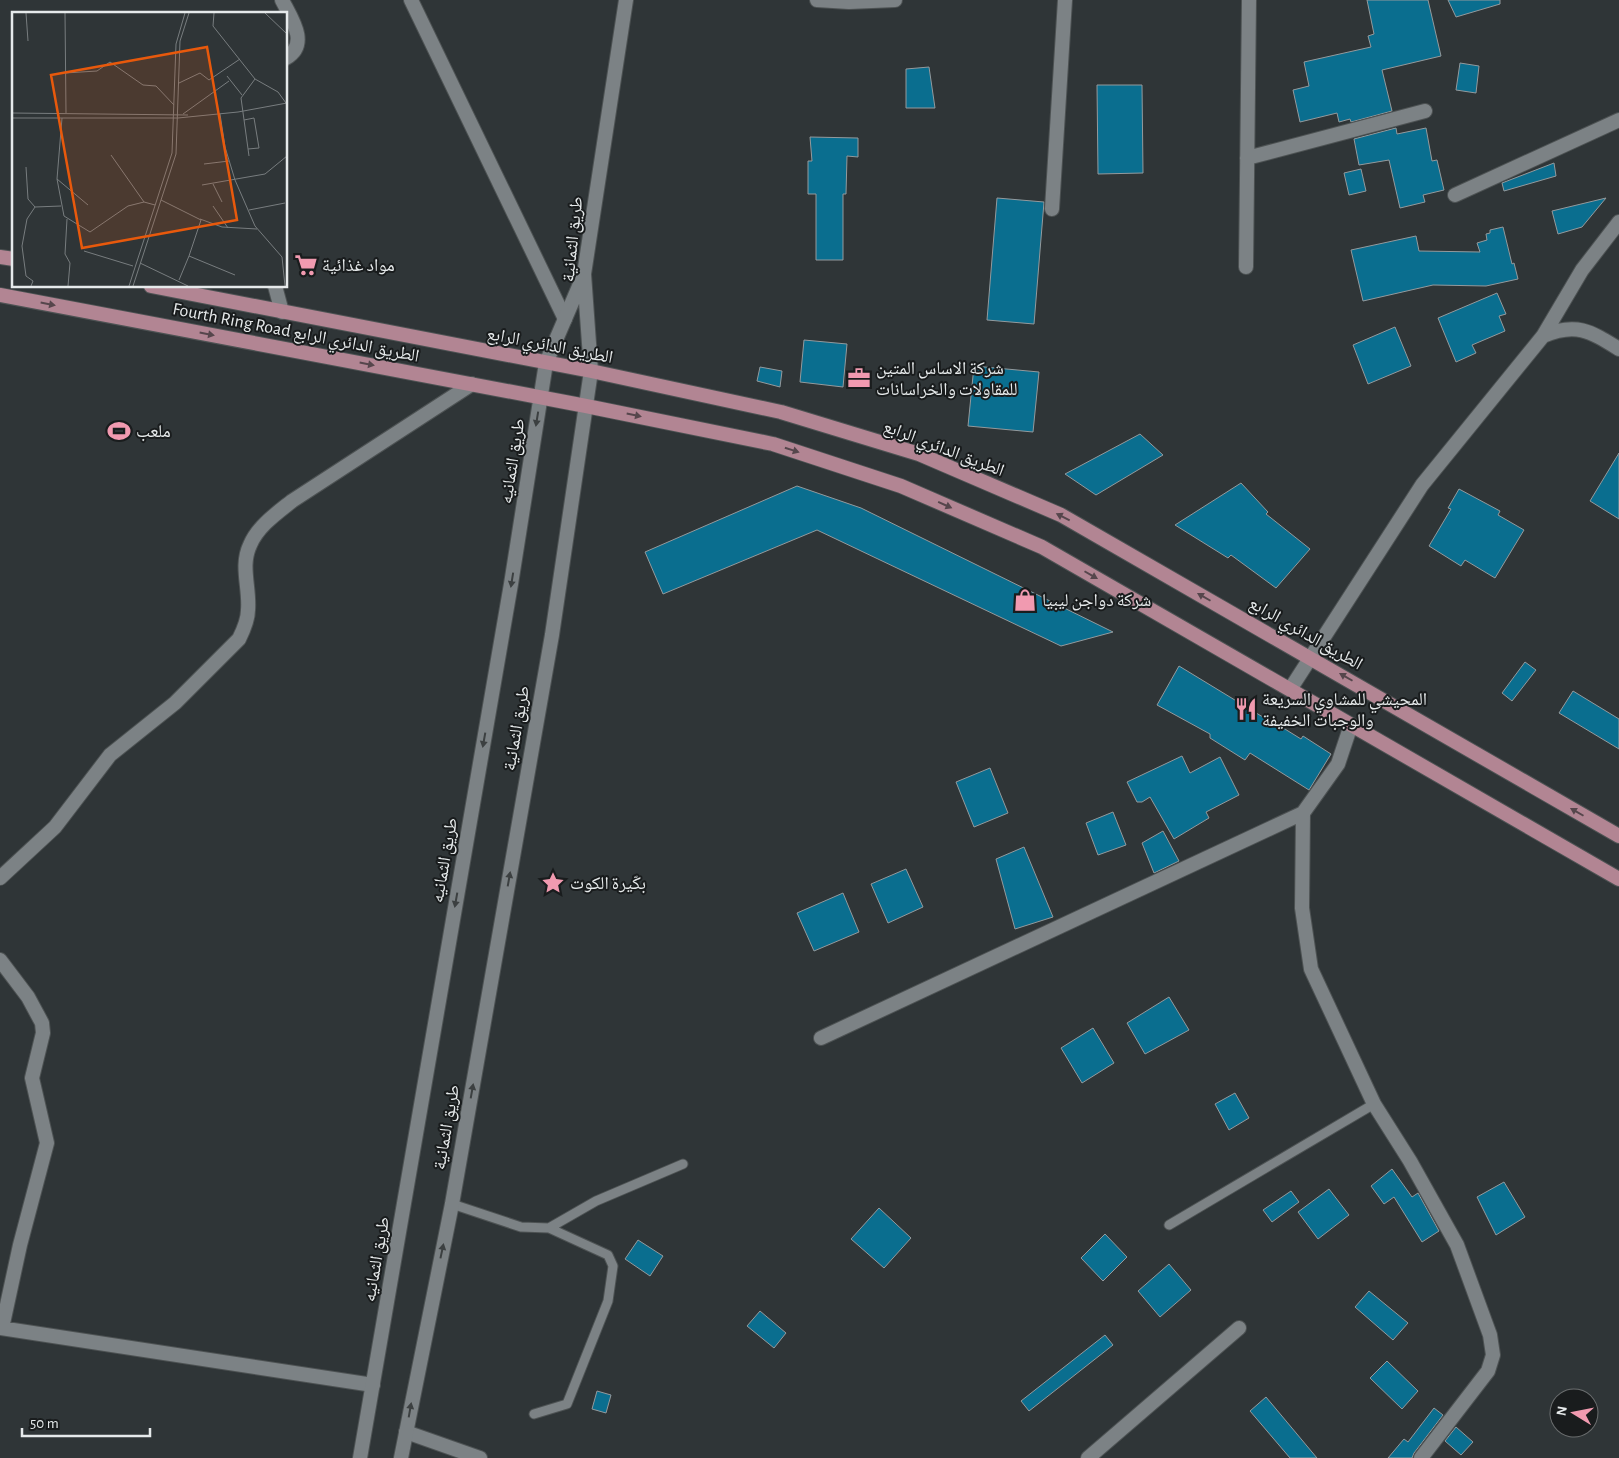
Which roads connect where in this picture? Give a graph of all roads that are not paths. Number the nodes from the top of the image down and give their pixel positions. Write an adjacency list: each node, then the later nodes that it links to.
1 (282, 0): 9 (street)
2 (412, 0): 23 (street)
3 (626, 0): 18 (street, طريق الثمانية)
4 (817, 0): 5 (street)
5 (895, 0)
6 (1065, 0): 15 (street)
7 (1249, 0): 13 (street)
8 (288, 12): 10 (street)
9 (288, 12)
10 (288, 57)
11 (1425, 111): 13 (street)
12 (1619, 120): 14 (street)
13 (1247, 158): 17 (street)
14 (1455, 195)
15 (1052, 209)
16 (1619, 222): 24 (street)
17 (1246, 267)
18 (584, 274): 23 (street, طريق الثمانيه); 27 (street, طريق الثمانية)
19 (161, 288): 22 (main road, الطريق الدائري الرابع)
20 (276, 288): 22 (street)
21 (3, 298): 28 (main road, Fourth Ring Road الطريق الدائري الرابع, one-way to 28)
22 (282, 312): 26 (main road, الطريق الدائري الرابع)
23 (565, 319): 26 (street, طريق الثمانيه)
24 (1543, 336): 25 (street); 31 (street)
25 (1619, 349)
26 (546, 363): 27 (main road, الطريق الدائري الرابع); 29 (street, طريق الثمانيه)
27 (591, 371): 30 (street, طريق الثمانية); 31 (main road, الطريق الدائري الرابع, one-way to 27)
28 (472, 384): 29 (main road, Fourth Ring Road الطريق الدائري الرابع); 36 (street)
29 (541, 397): 30 (main road, Fourth Ring Road الطريق الدائري الرابع); 47 (street, طريق الثمانيه, one-way to 47)
30 (586, 406): 32 (main road, one-way to 32); 42 (street, طريق الثمانية, one-way to 30)
31 (1310, 656): 32 (street); 35 (main road, الطريق الدائري الرابع, one-way to 31)
32 (1291, 688): 33 (main road)
33 (1351, 724): 34 (street); 37 (main road)
34 (1303, 813): 39 (street); 40 (street)
35 (1619, 836)
36 (0, 878)
37 (1619, 879)
38 (0, 960): 45 (street)
39 (822, 1038)
40 (1374, 1104): 43 (lane); 54 (street)
41 (683, 1164): 44 (lane)
42 (452, 1204): 44 (lane); 49 (street, طريق الثمانية, one-way to 42)
43 (1170, 1224)
44 (549, 1228): 48 (lane)
45 (1, 1328): 47 (street)
46 (1239, 1328): 53 (street)
47 (373, 1385): 50 (street, طريق الثمانيه)
48 (534, 1414)
49 (406, 1432): 51 (street, طريق الثمانية); 52 (street)
50 (360, 1458)
51 (401, 1458)
52 (480, 1458)
53 (1088, 1458)
54 (1421, 1458)

